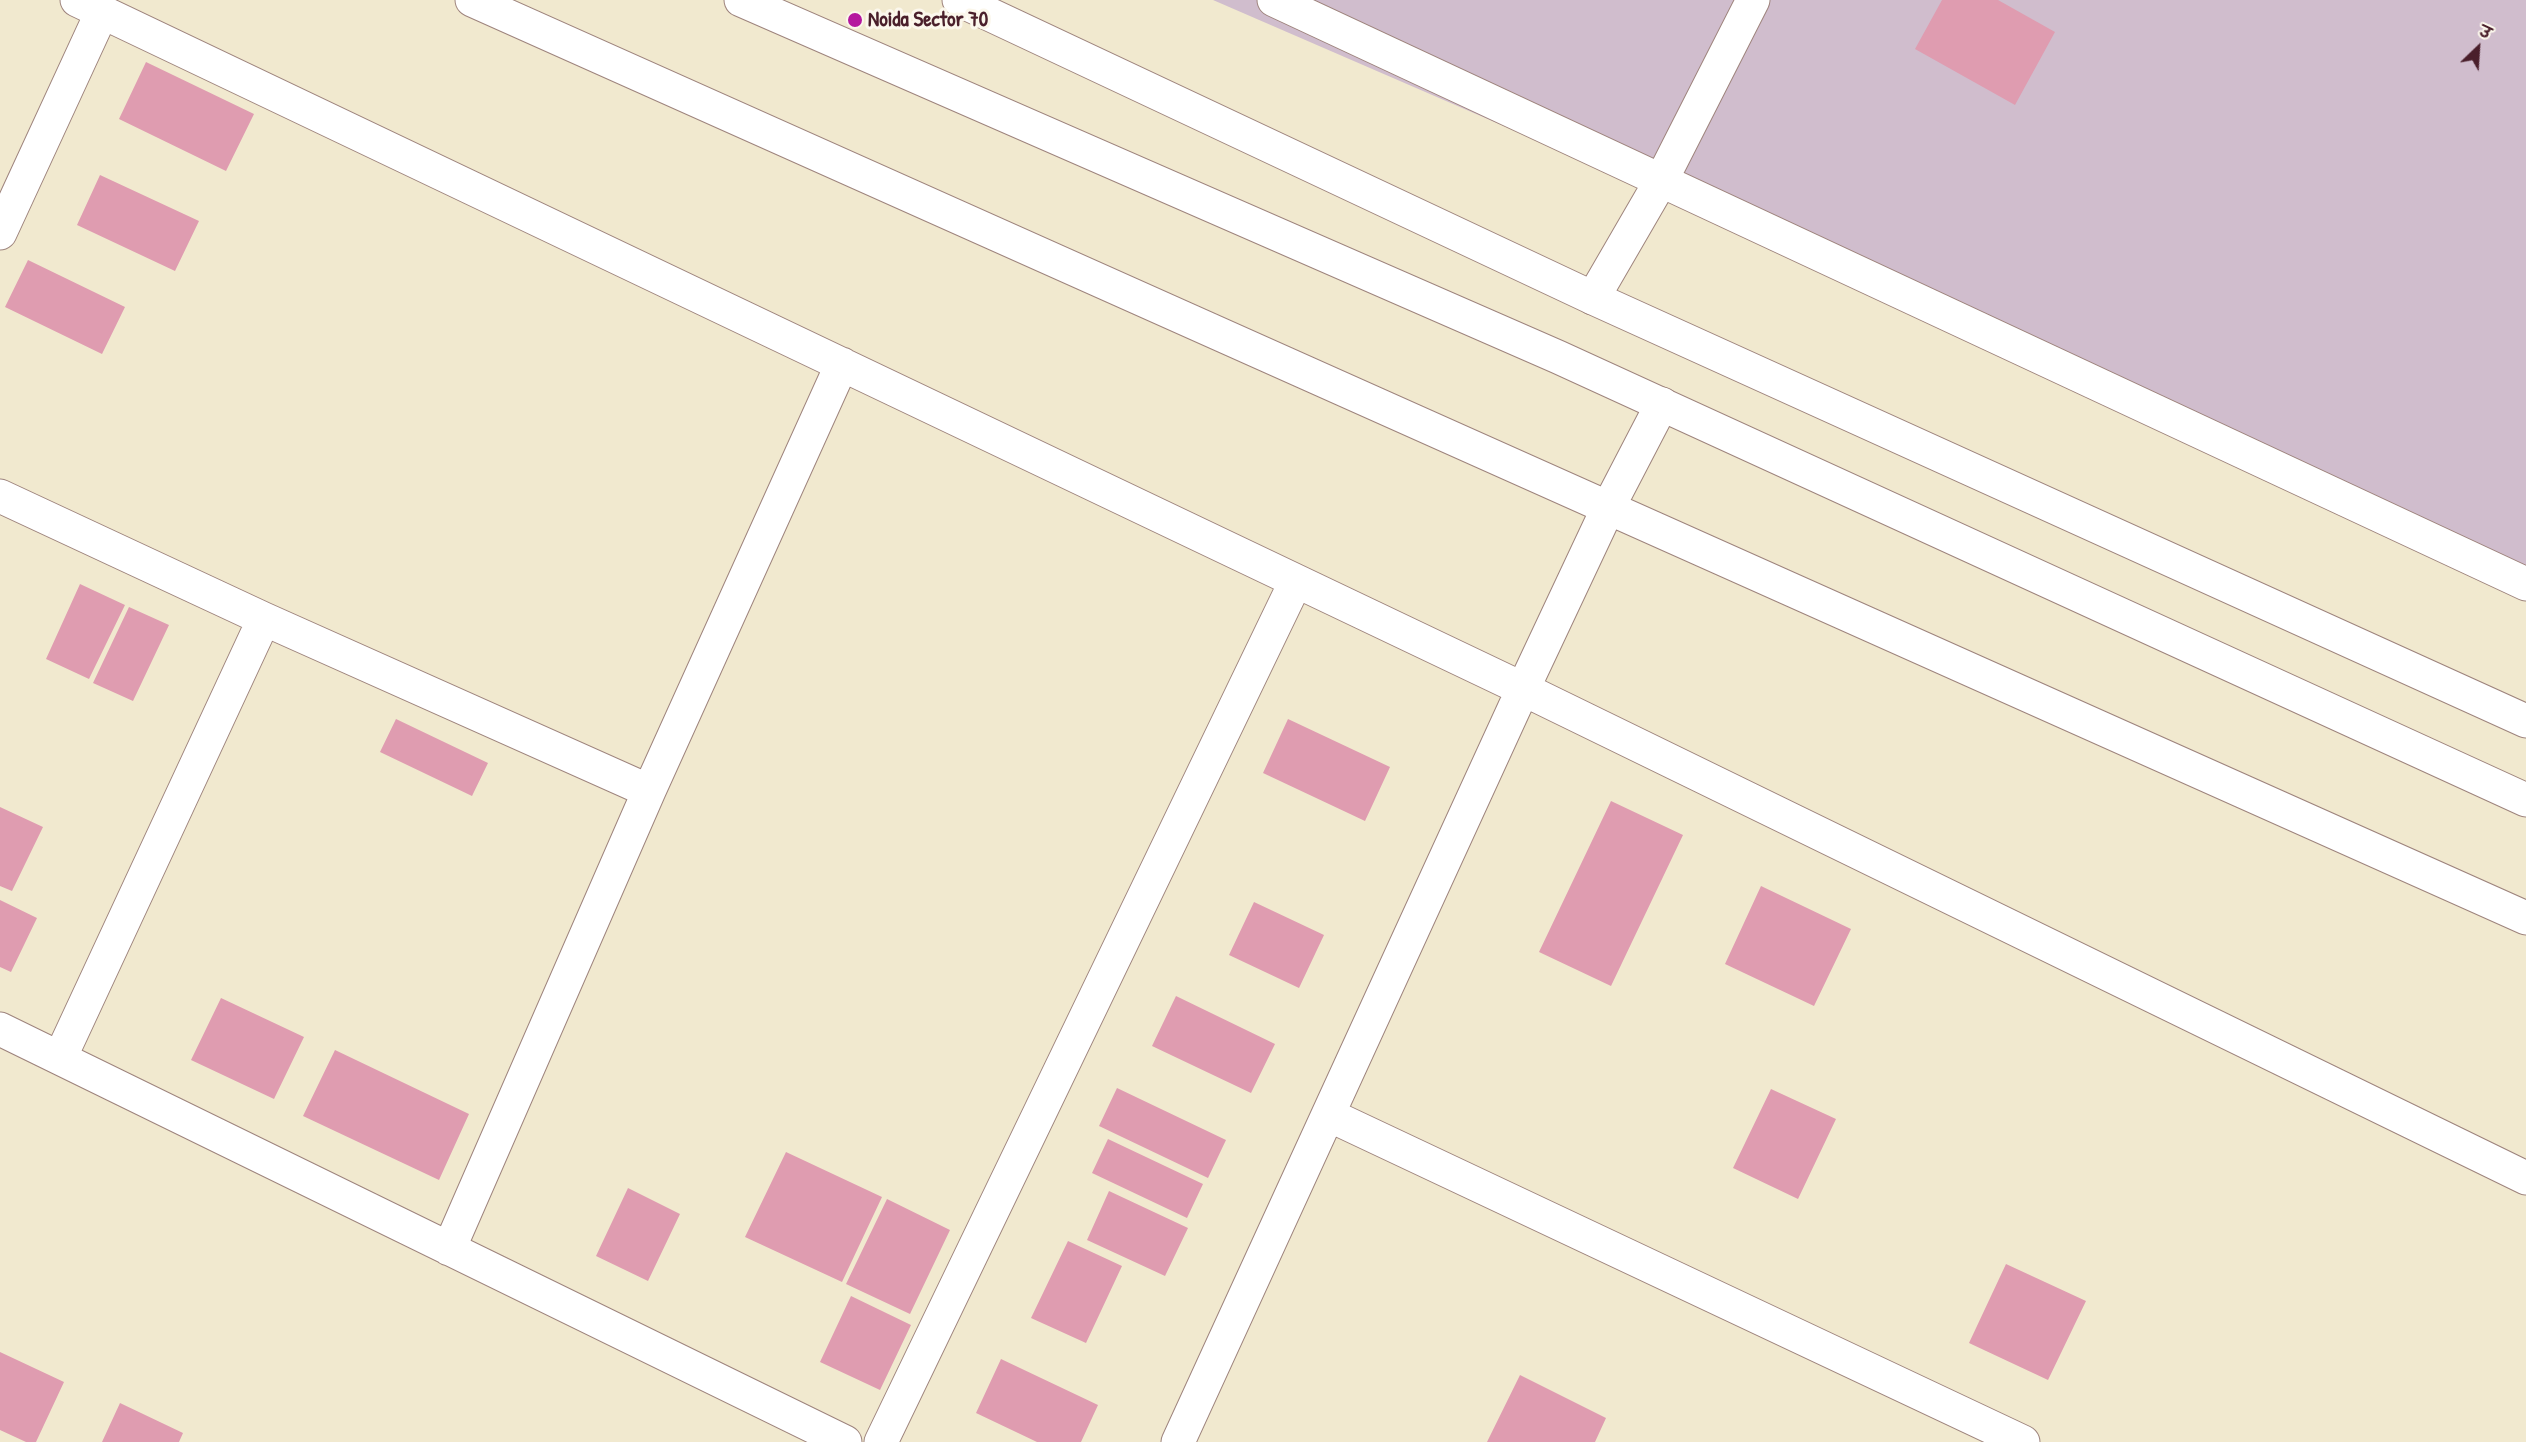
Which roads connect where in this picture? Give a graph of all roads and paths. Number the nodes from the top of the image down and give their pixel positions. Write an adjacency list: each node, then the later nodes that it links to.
1 (472, 0): 13 (street)
2 (741, 0): 11 (street)
3 (959, 0): 9 (street)
4 (1274, 0): 7 (street)
5 (1753, 0): 7 (street)
6 (90, 6): 8 (street); 10 (street)
7 (1662, 179): 9 (street); 15 (street)
8 (0, 233)
9 (1593, 298): 18 (street)
10 (842, 364): 14 (street); 19 (street)
11 (1662, 404): 13 (street); 20 (street)
12 (0, 496): 16 (street)
13 (1609, 506): 17 (street); 21 (street)
14 (1296, 581): 17 (street); 28 (street)
15 (2526, 584)
16 (264, 619): 19 (street); 23 (street)
17 (1523, 689): 24 (street); 25 (street)
18 (2526, 721)
19 (649, 791): 26 (street)
20 (2526, 800)
21 (2526, 918)
22 (0, 1029): 23 (street)
23 (60, 1058): 26 (street)
24 (1329, 1114): 29 (street); 30 (street)
25 (2526, 1178)
26 (449, 1249): 27 (street)
27 (845, 1442)
28 (880, 1442)
29 (1178, 1442)
30 (2023, 1442)

